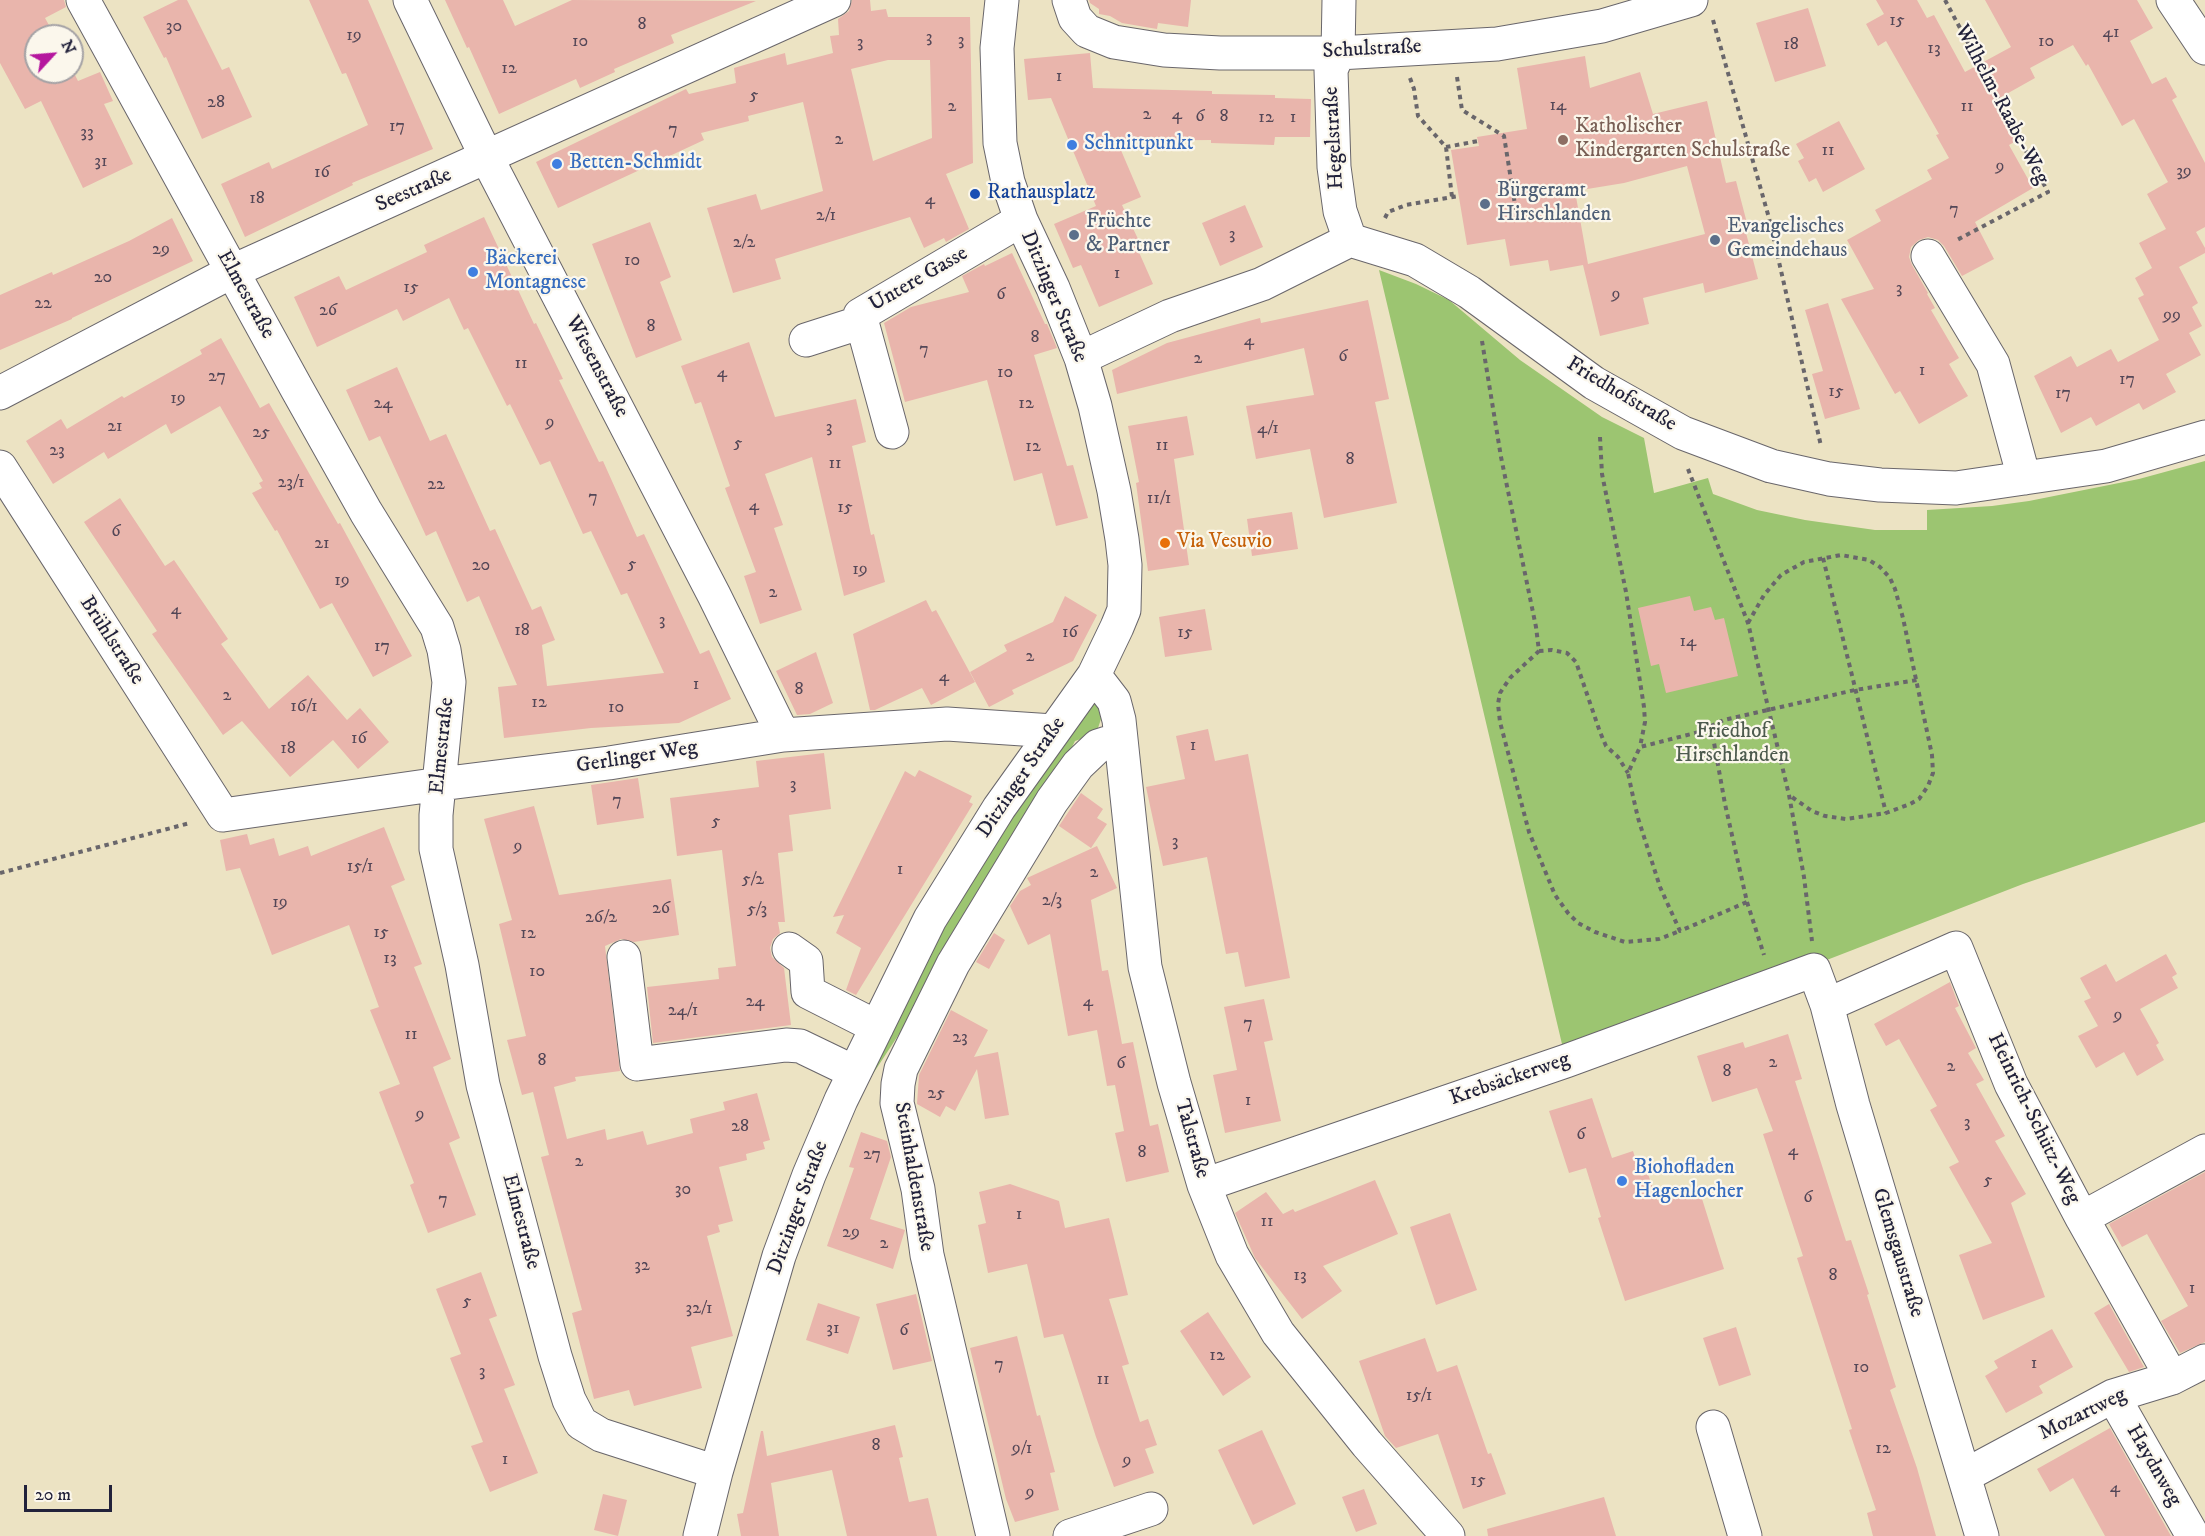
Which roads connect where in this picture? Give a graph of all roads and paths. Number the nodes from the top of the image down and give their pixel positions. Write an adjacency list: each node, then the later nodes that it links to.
1 (83, 0): 24 (street, Elmestraße)
2 (410, 0): 16 (street, Wiesenstraße)
3 (834, 0): 16 (street, Seestraße)
4 (1002, 0): 21 (street, Ditzinger Straße)
5 (1069, 0): 13 (street, Schulstraße)
6 (1339, 0): 13 (street, Hegelstraße)
7 (1945, 0): 23 (path, Wilhelm-Raabe-Weg)
8 (2174, 0): 11 (street)
9 (1701, 6): 10 (street, Schulstraße); 36 (path)
10 (1452, 46): 12 (street, Schulstraße); 20 (path)
11 (2205, 48)
12 (1405, 49): 13 (street, Schulstraße); 15 (path)
13 (1338, 53): 22 (street, Hegelstraße)
14 (1478, 141): 15 (path)
15 (1446, 147): 18 (path)
16 (486, 158): 24 (street, Seestraße); 46 (street, Wiesenstraße)
17 (1460, 196): 18 (path)
18 (1452, 197): 19 (path)
19 (1406, 205)
20 (1512, 212)
21 (1021, 220): 26 (street, Untere Gasse); 28 (street, Ditzinger Straße)
22 (1350, 240): 25 (street, Friedhofstraße); 28 (street)
23 (1928, 256): 35 (street)
24 (233, 271): 29 (street, Seestraße); 50 (street, Elmestraße)
25 (1491, 309): 31 (street, Friedhofstraße); 39 (path)
26 (862, 322): 27 (street); 30 (street, Untere Gasse)
27 (806, 340)
28 (1081, 358): 40 (street, Ditzinger Straße)
29 (0, 393)
30 (892, 432)
31 (1683, 433): 36 (street, Friedhofstraße); 38 (path)
32 (1600, 437): 48 (path)
33 (2205, 437): 35 (street, Friedhofstraße)
34 (0, 467): 53 (street, Brühlstraße)
35 (2024, 478): 36 (street, Friedhofstraße)
36 (1829, 479)
37 (1823, 558): 38 (path); 41 (path); 42 (path)
38 (1748, 623): 43 (path)
39 (1539, 651): 49 (path); 56 (path)
40 (1094, 675): 45 (street, Ditzinger Straße); 47 (street, Talstraße)
41 (1917, 680): 42 (path); 52 (path)
42 (1855, 690): 43 (path); 52 (path)
43 (1768, 710): 44 (path); 51 (path)
44 (1711, 726): 48 (path); 55 (path)
45 (1053, 731): 46 (street, Gerlinger Weg); 62 (street, Ditzinger Straße)
46 (783, 735): 50 (street, Gerlinger Weg)
47 (1120, 740): 65 (street, Talstraße); 76 (street, Steinhaldenstraße)
48 (1640, 747): 49 (path)
49 (1628, 773): 56 (path)
50 (440, 784): 53 (street, Gerlinger Weg); 71 (street, Elmestraße)
51 (1789, 795): 52 (path); 59 (path)
52 (1886, 813)
53 (223, 815): 54 (path)
54 (0, 873)
55 (1747, 902): 56 (path); 60 (path)
56 (1680, 931)
57 (789, 948): 62 (street)
58 (624, 957): 63 (street)
59 (1814, 970): 60 (street, Krebsäckerweg); 61 (street, Glemsgaustraße)
60 (1773, 985): 65 (street, Krebsäckerweg)
61 (1827, 1005): 66 (street, Heinrich-Schütz-Weg); 72 (street, Glemsgaustraße)
62 (877, 1027): 63 (street, Ditzinger Straße)
63 (855, 1072): 71 (street, Ditzinger Straße)
64 (2205, 1151): 66 (street)
65 (1204, 1185): 77 (street, Talstraße)
66 (2082, 1218): 68 (street, Heinrich-Schütz-Weg)
67 (2205, 1361): 68 (street, Mozartweg)
68 (2172, 1378): 69 (street, Mozartweg)
69 (2113, 1396): 72 (street, Mozartweg); 80 (street, Haydnweg)
70 (1713, 1427): 78 (street)
71 (716, 1472): 75 (street, Ditzinger Straße)
72 (1964, 1476): 79 (street, Glemsgaustraße)
73 (1151, 1509): 74 (street)
74 (1086, 1534)
75 (700, 1536)
76 (993, 1536)
77 (1448, 1536)
78 (1745, 1536)
79 (1982, 1536)
80 (2193, 1536)

